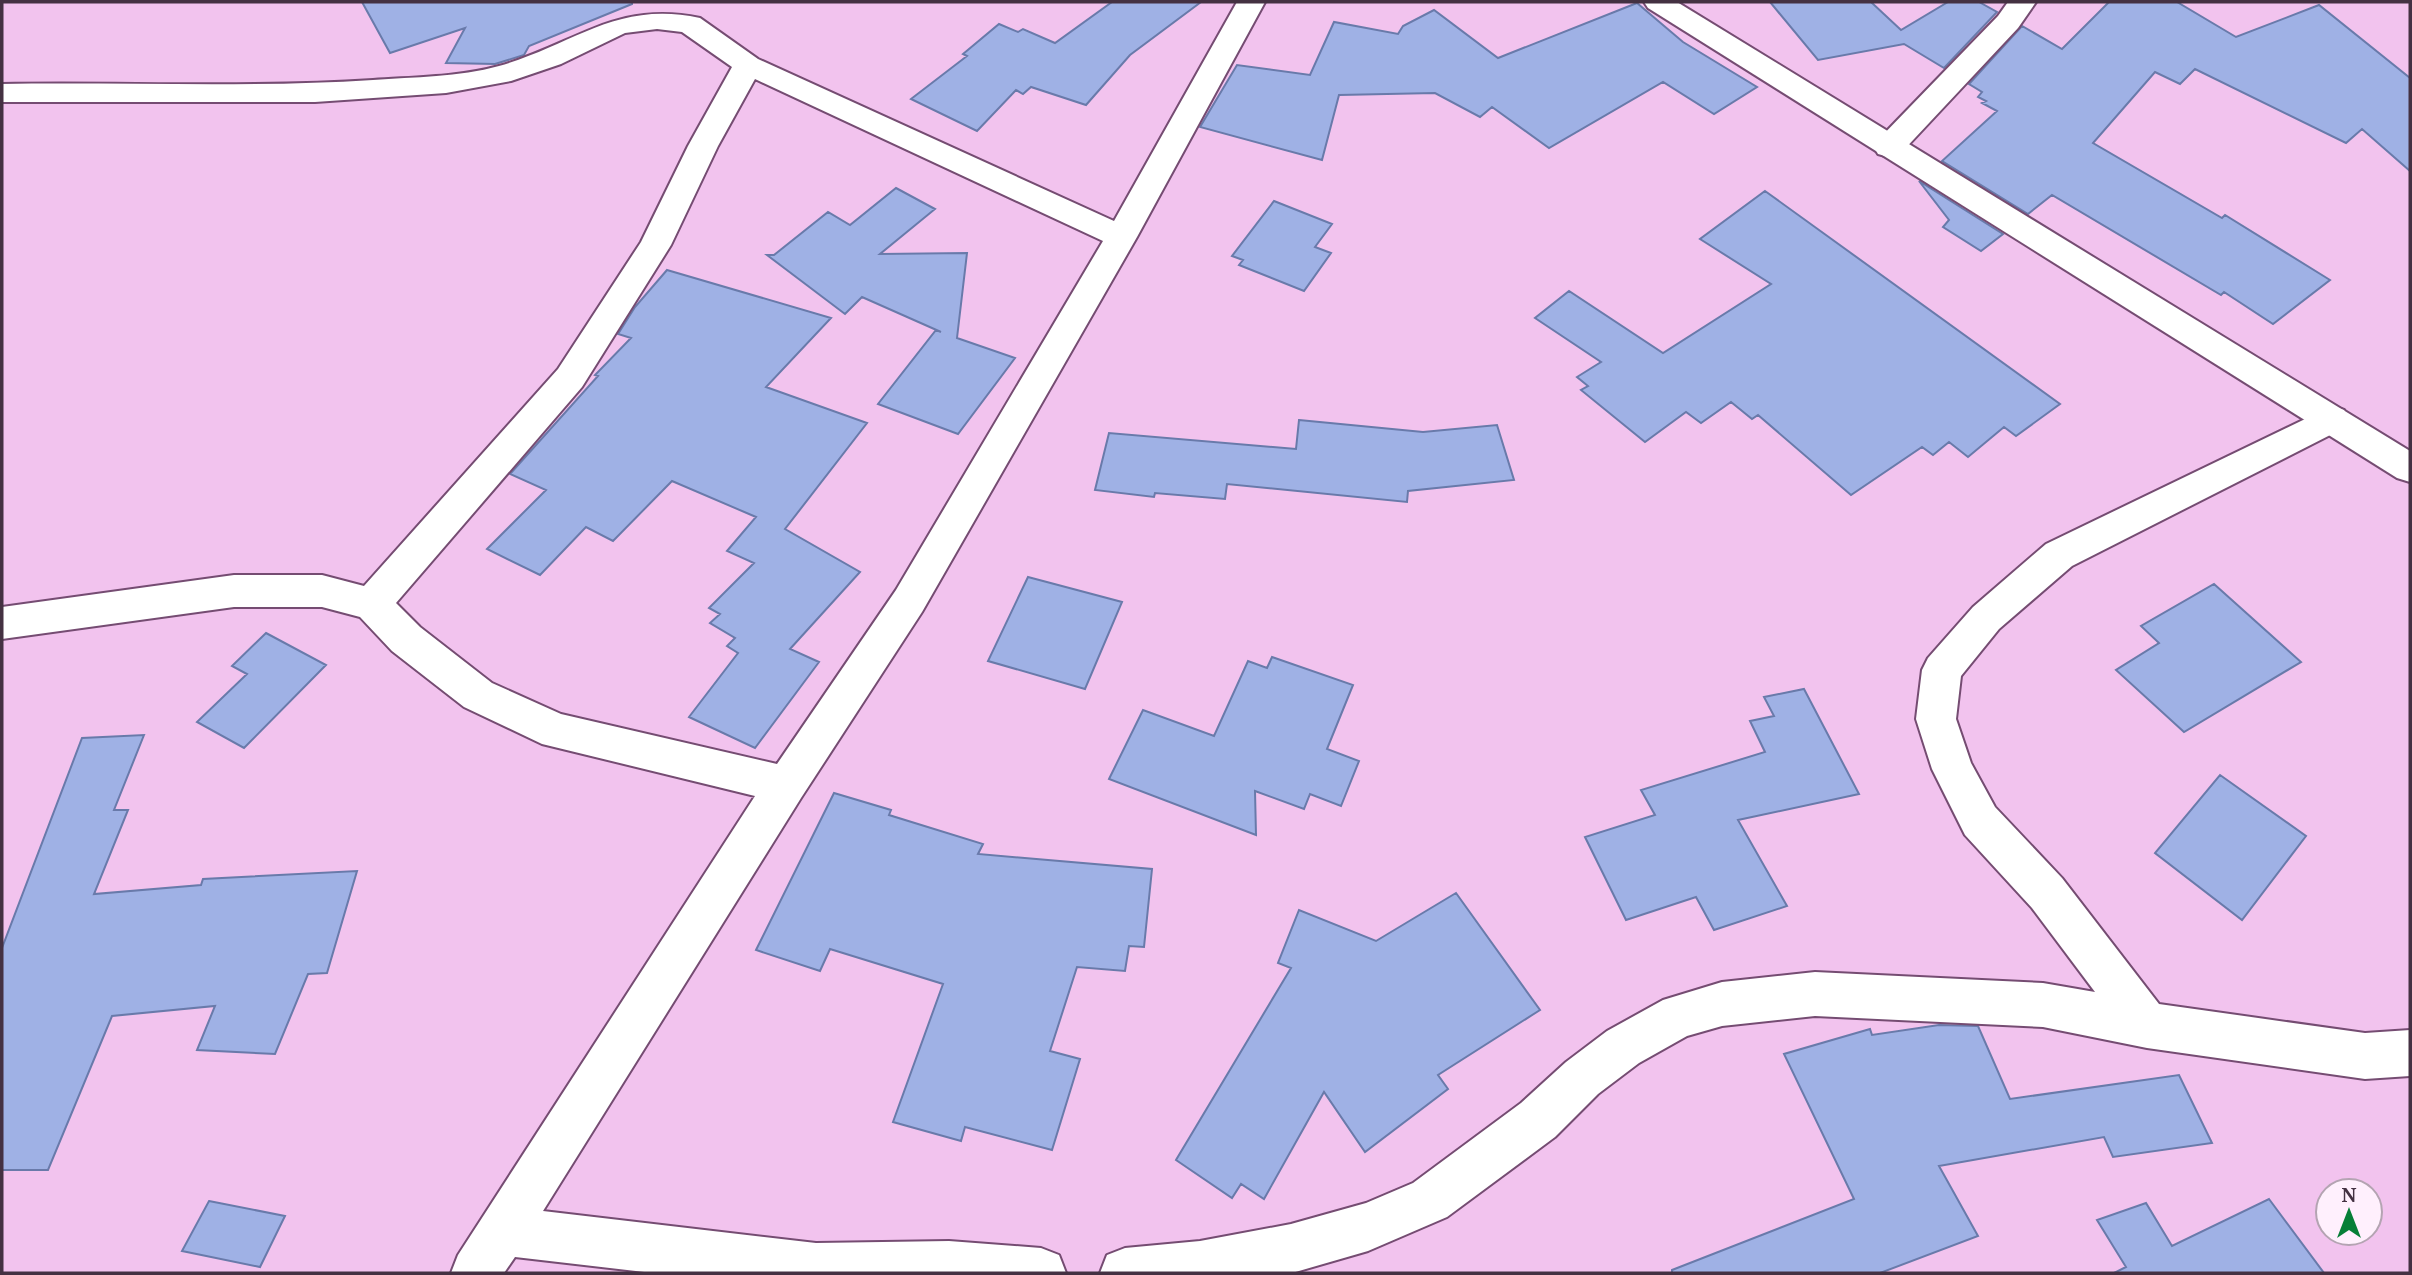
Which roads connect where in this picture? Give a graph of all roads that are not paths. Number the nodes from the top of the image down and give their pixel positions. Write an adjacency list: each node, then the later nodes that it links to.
1 (1251, 2): 7 (street)
2 (1658, 2): 6 (street)
3 (2022, 2): 6 (street)
4 (748, 65): 5 (street); 7 (street); 10 (street)
5 (2, 93)
6 (1889, 147): 8 (street)
7 (1121, 237): 12 (street)
8 (2332, 419): 9 (street); 13 (street)
9 (2410, 467)
10 (372, 604): 11 (street); 12 (street)
11 (2, 623)
12 (786, 785): 15 (street)
13 (2147, 1025): 14 (street); 18 (street)
14 (2410, 1053)
15 (503, 1231): 16 (street); 17 (street)
16 (476, 1273)
17 (1041, 1273)
18 (1125, 1273)

